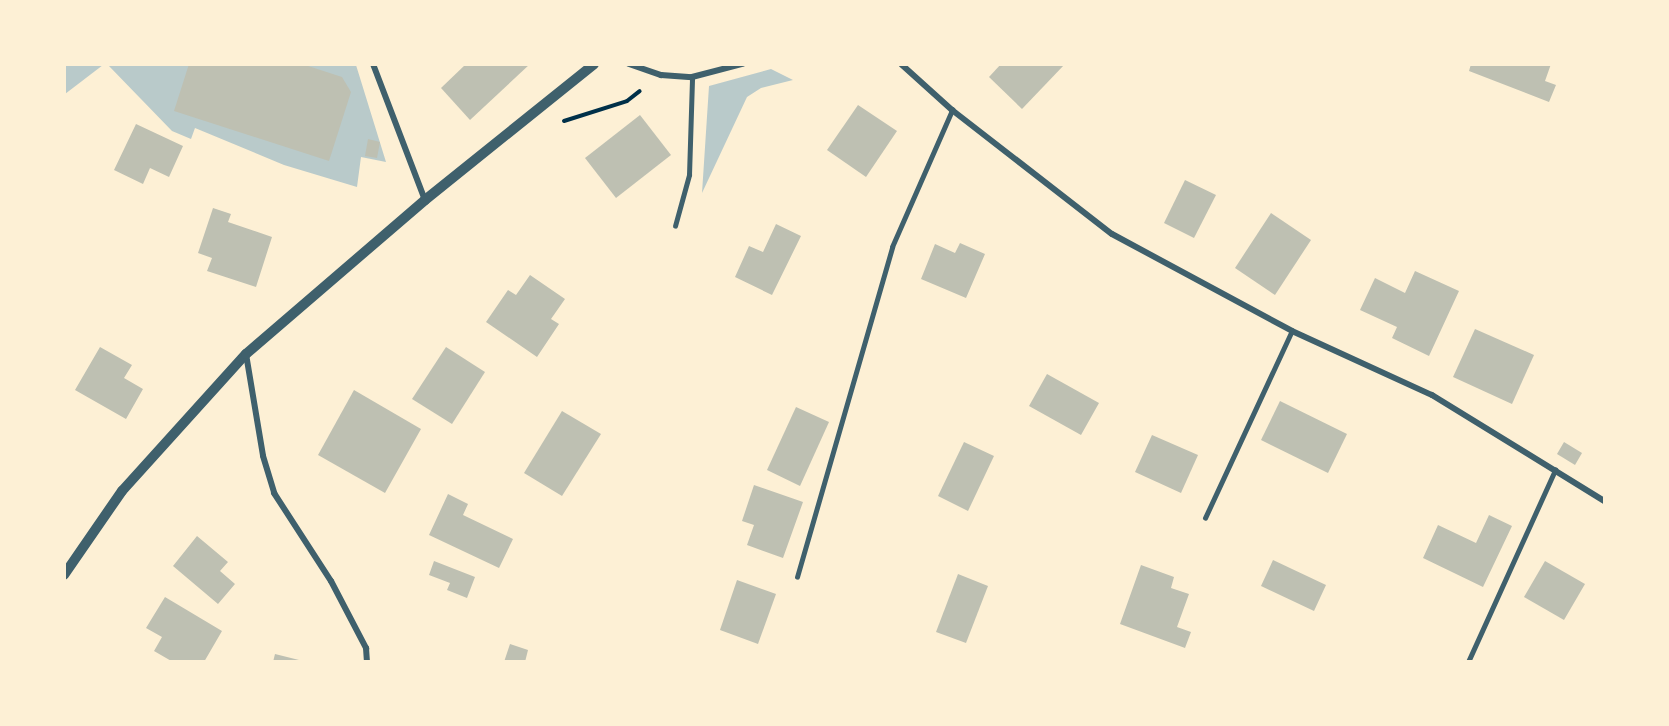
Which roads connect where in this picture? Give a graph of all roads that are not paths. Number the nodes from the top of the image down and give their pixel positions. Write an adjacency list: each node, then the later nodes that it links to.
1 (373, 64): 8 (street)
2 (594, 64): 8 (street)
3 (629, 64): 6 (street)
4 (742, 64): 6 (street)
5 (901, 64): 7 (street)
6 (692, 77): 9 (lane)
7 (952, 110): 10 (street); 16 (lane)
8 (425, 200): 11 (street)
9 (675, 226)
10 (1292, 332): 12 (street); 14 (lane)
11 (246, 354): 15 (street); 17 (street)
12 (1555, 470): 13 (street); 18 (lane)
13 (1605, 501)
14 (1205, 518)
15 (64, 575)
16 (797, 577)
17 (367, 662)
18 (1468, 662)

